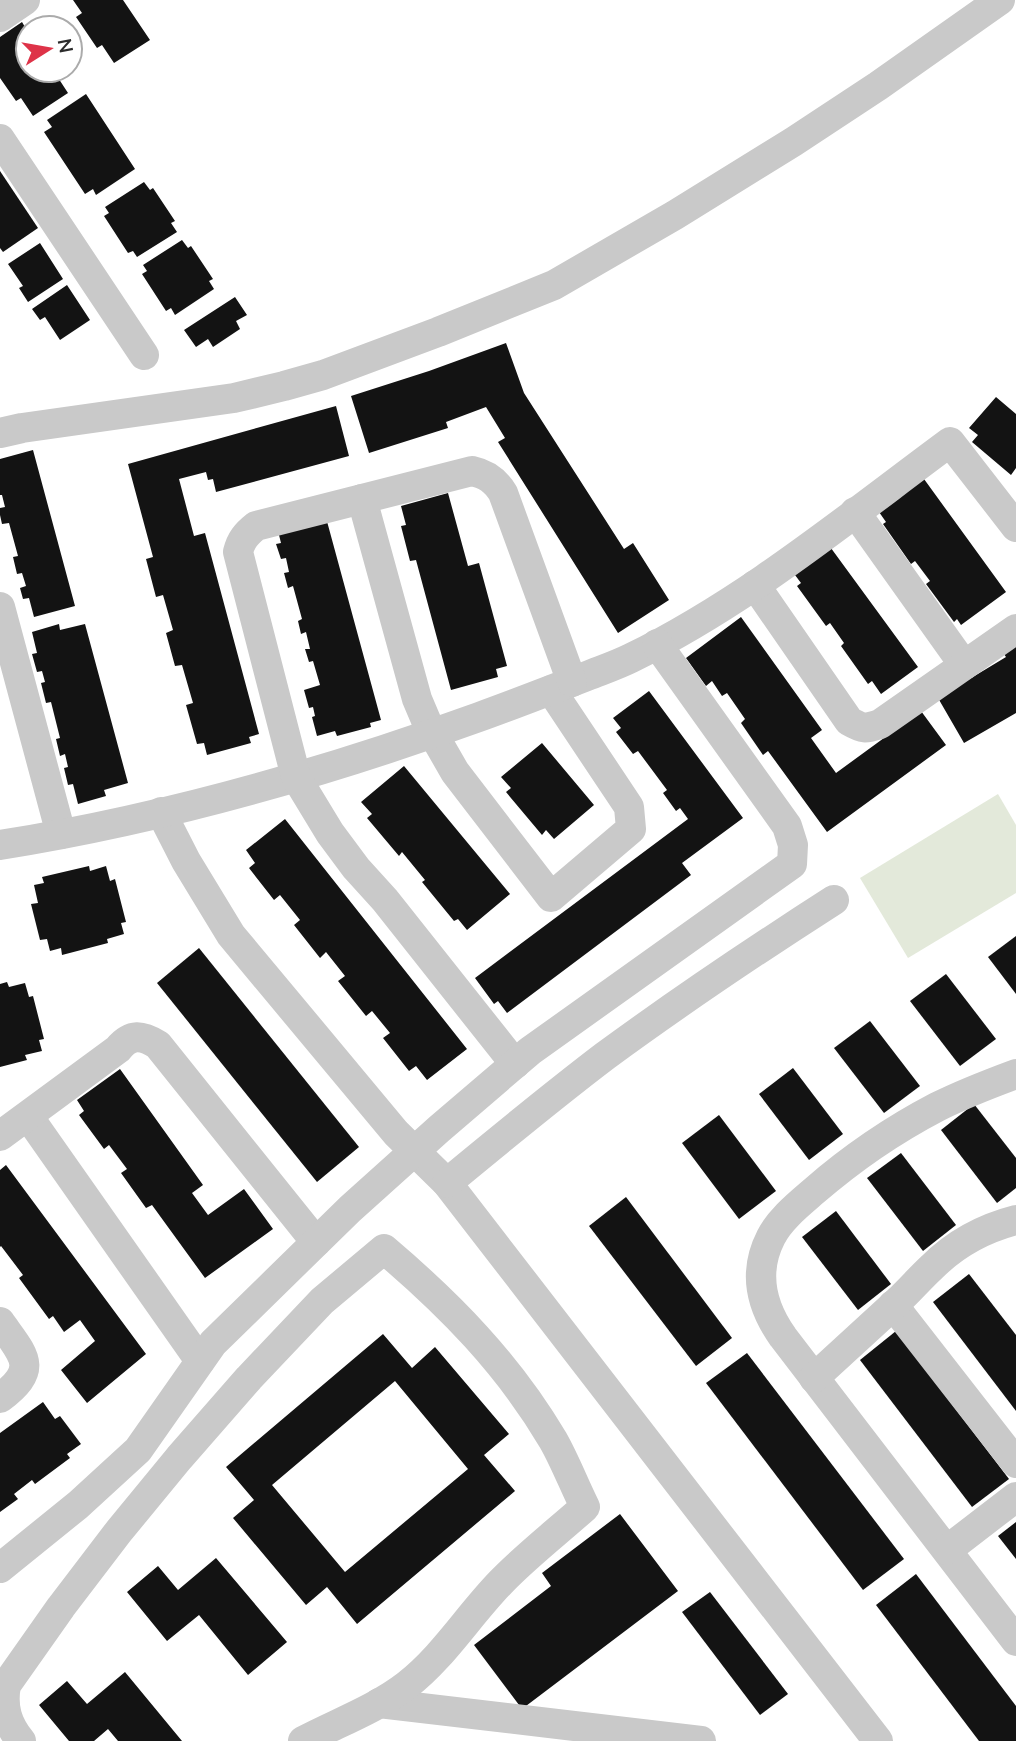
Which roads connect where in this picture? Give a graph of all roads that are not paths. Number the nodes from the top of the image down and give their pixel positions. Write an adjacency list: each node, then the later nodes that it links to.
1 (25, 0): 3 (street)
2 (1000, 0): 6 (street)
3 (0, 17)
4 (0, 139): 5 (street)
5 (144, 355)
6 (0, 433)
7 (362, 499): 15 (street); 16 (street); 17 (street)
8 (855, 512): 9 (street); 10 (street); 14 (street)
9 (1016, 527)
10 (755, 585): 13 (street); 14 (street)
11 (0, 607): 19 (street)
12 (1016, 629): 14 (street)
13 (657, 644): 15 (street); 22 (street)
14 (964, 666)
15 (561, 686): 16 (street); 16 (street)
16 (433, 734): 17 (street)
17 (296, 777): 18 (street); 22 (street)
18 (161, 812): 19 (street); 26 (street)
19 (61, 834): 20 (street)
20 (0, 845)
21 (834, 900): 27 (street)
22 (515, 1064): 26 (street)
23 (1016, 1074): 33 (street)
24 (28, 1116): 25 (street); 29 (street); 32 (street)
25 (0, 1136)
26 (414, 1151): 27 (street); 29 (street)
27 (447, 1183): 44 (street)
28 (1016, 1220): 30 (street)
29 (316, 1242): 32 (street)
30 (893, 1305): 33 (street); 35 (street)
31 (0, 1322): 34 (street)
32 (200, 1361): 38 (street)
33 (814, 1378): 37 (street)
34 (0, 1398)
35 (1016, 1463)
36 (1016, 1497): 37 (street)
37 (947, 1550): 39 (street)
38 (0, 1568)
39 (1016, 1641)
40 (379, 1703): 41 (street); 42 (street); 43 (street)
41 (21, 1741)
42 (303, 1741)
43 (701, 1741)
44 (878, 1741)

